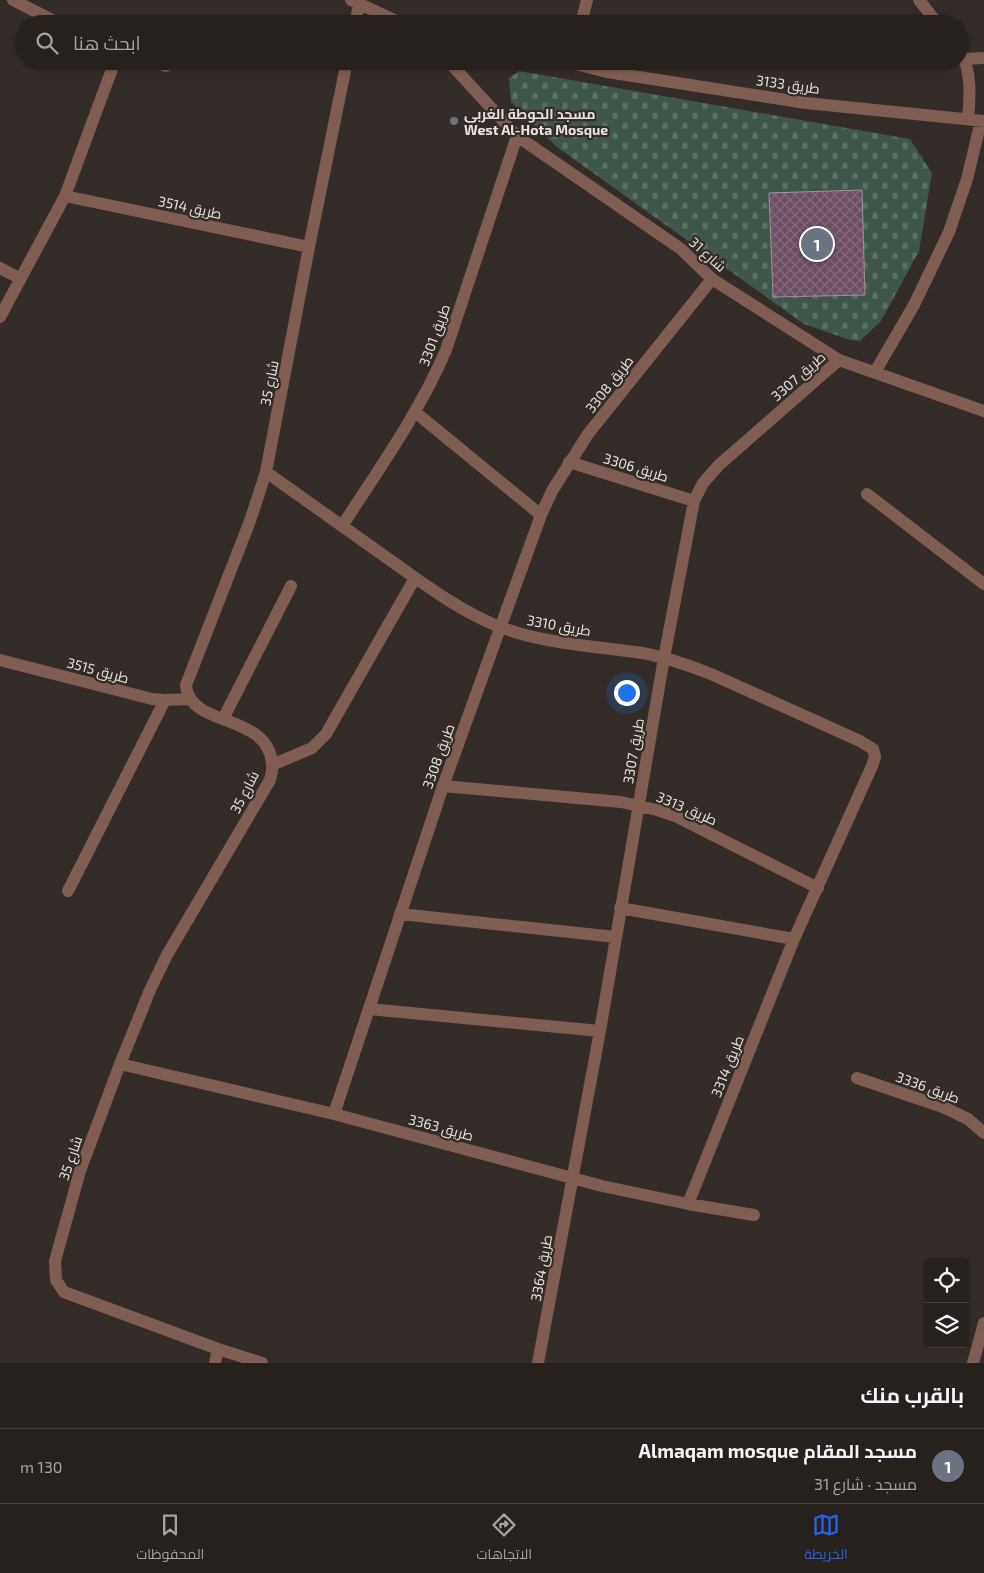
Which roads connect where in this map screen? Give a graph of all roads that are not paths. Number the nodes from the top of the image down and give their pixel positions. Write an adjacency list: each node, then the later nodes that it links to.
1 (14, 0): 5 (street)
2 (587, 0): 8 (street)
3 (920, 0): 9 (street)
4 (355, 2): 6 (street); 7 (street)
5 (43, 15)
6 (355, 15)
7 (383, 15)
8 (583, 15)
9 (931, 15)
10 (969, 56): 11 (street)
11 (984, 58)
12 (112, 70): 19 (street)
13 (345, 70): 20 (street, شارع 35)
14 (456, 70): 18 (street, شارع 31)
15 (599, 70): 17 (street, طريق 3133)
16 (966, 70): 17 (street)
17 (978, 120): 26 (street)
18 (516, 136): 23 (street, شارع 31); 28 (street, طريق 3301)
19 (64, 196): 20 (street, طريق 3514); 22 (street)
20 (309, 247): 30 (street, شارع 35)
21 (0, 268): 22 (street)
22 (19, 278): 24 (street)
23 (712, 279): 25 (street, شارع 31); 29 (street, طريق 3308)
24 (0, 317)
25 (839, 360): 26 (street, شارع 31); 32 (street, طريق 3307)
26 (875, 372): 27 (street, شارع 31)
27 (984, 411)
28 (415, 412): 33 (street); 34 (street, طريق 3301)
29 (569, 462): 32 (street, طريق 3306); 33 (street, طريق 3308)
30 (266, 472): 34 (street, طريق 3310); 41 (street, شارع 35)
31 (867, 494): 36 (street)
32 (694, 501): 39 (street, طريق 3307)
33 (541, 514): 38 (street, طريق 3308)
34 (342, 526): 35 (street, طريق 3310)
35 (415, 578): 38 (street, طريق 3310); 45 (street)
36 (984, 584)
37 (291, 586): 43 (street)
38 (500, 627): 39 (street, طريق 3310); 46 (street, طريق 3308)
39 (664, 658): 44 (street, طريق 3310); 47 (street, طريق 3307)
40 (0, 660): 42 (street, طريق 3515)
41 (188, 699): 42 (street, طريق 3515); 43 (street, شارع 35)
42 (165, 700): 49 (street)
43 (223, 719): 45 (street, شارع 35)
44 (873, 749): 48 (street, طريق 3314)
45 (272, 765): 56 (street, شارع 35)
46 (443, 786): 47 (street, طريق 3313); 51 (street, طريق 3308)
47 (638, 805): 48 (street, طريق 3313); 50 (street, طريق 3307)
48 (818, 888): 53 (street, طريق 3314)
49 (68, 890)
50 (620, 908): 52 (street, طريق 3307); 53 (street)
51 (400, 914): 52 (street); 54 (street, طريق 3308)
52 (616, 937): 55 (street, طريق 3307)
53 (794, 939): 61 (street, طريق 3314)
54 (368, 1009): 55 (street); 58 (street, طريق 3308)
55 (600, 1031): 60 (street, طريق 3307)
56 (120, 1064): 58 (street, طريق 3363); 64 (street, شارع 35)
57 (857, 1078): 59 (street, طريق 3336)
58 (334, 1114): 60 (street, طريق 3363)
59 (984, 1133)
60 (572, 1178): 61 (street, طريق 3363); 67 (street, طريق 3364)
61 (688, 1204): 62 (street, طريق 3363)
62 (754, 1215)
63 (984, 1323): 68 (street)
64 (218, 1349): 65 (street); 66 (street, شارع 35)
65 (215, 1363)
66 (262, 1363)
67 (538, 1363)
68 (974, 1363)

